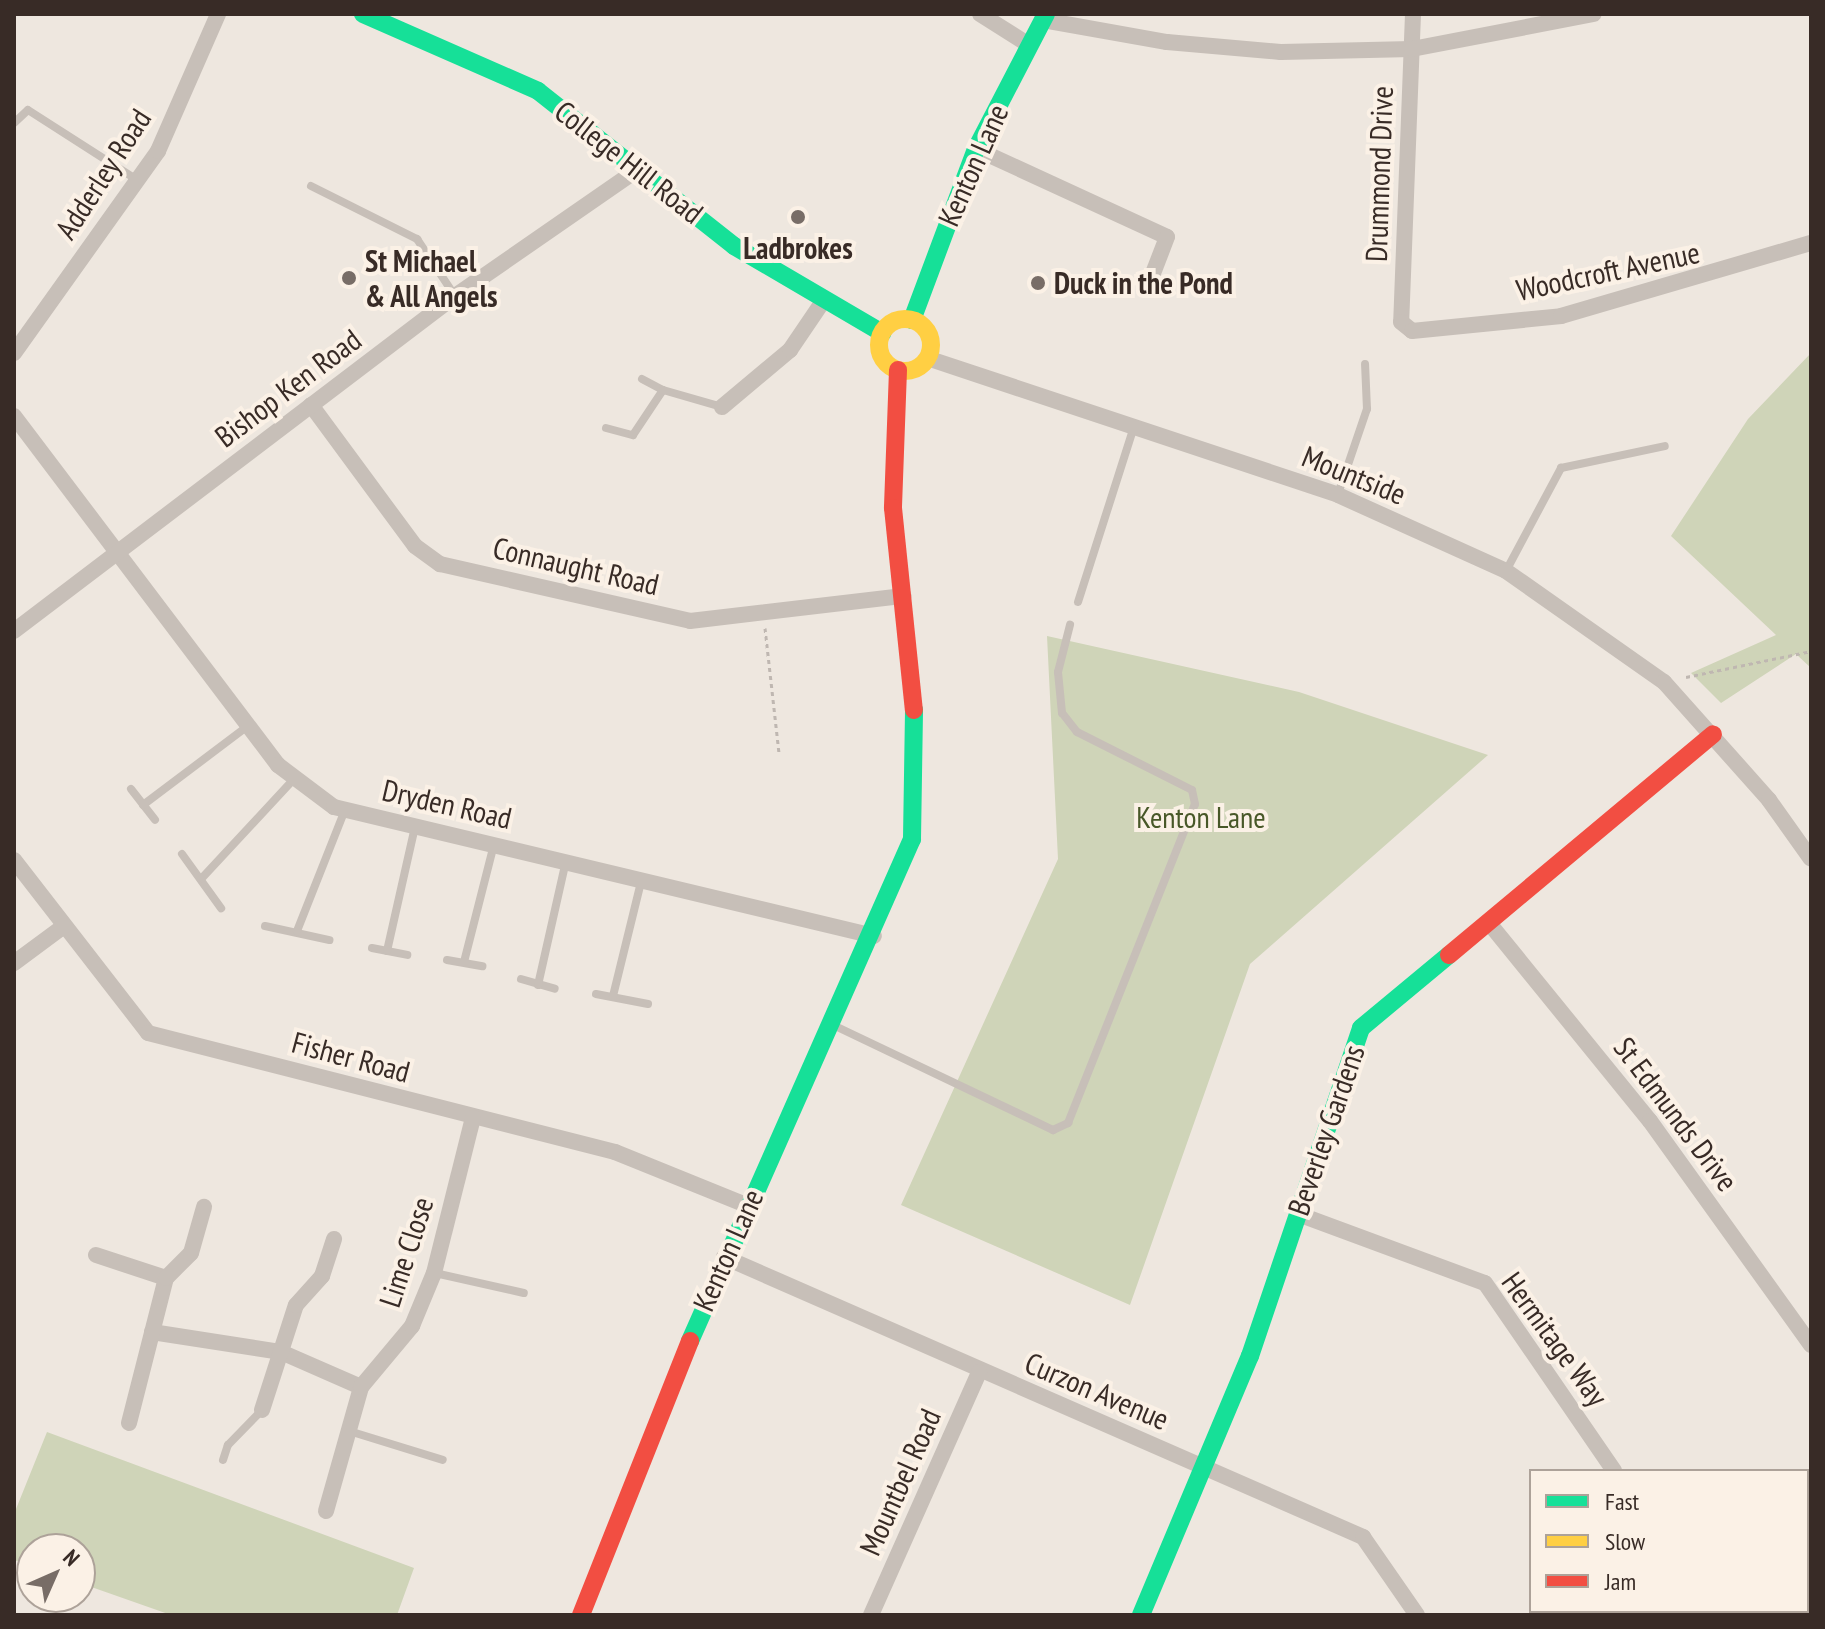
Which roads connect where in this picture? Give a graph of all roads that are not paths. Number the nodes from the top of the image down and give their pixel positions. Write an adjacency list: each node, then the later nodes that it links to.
1 (218, 14): 12 (street, Adderley Road)
2 (363, 14): 11 (street, College Hill Road)
3 (980, 14): 7 (street)
4 (1413, 14): 8 (street, Drummond Drive)
5 (1594, 14): 8 (street)
6 (1044, 17): 7 (street, Kenton Lane); 8 (street)
7 (1029, 45): 10 (street, Kenton Lane)
8 (1412, 49): 19 (street, Drummond Drive)
9 (14, 123): 12 (lane)
10 (976, 149): 15 (street); 18 (street, Kenton Lane)
11 (640, 168): 16 (street, Bishop Ken Road); 17 (street, College Hill Road)
12 (137, 180): 21 (street, Adderley Road)
13 (311, 186): 16 (lane)
14 (1811, 243): 19 (street, Woodcroft Avenue)
15 (1152, 276)
16 (455, 296): 27 (street, Bishop Ken Road)
17 (822, 303): 20 (street, College Hill Road); 28 (street)
18 (912, 320): 20 (street); 22 (street)
19 (1412, 331)
20 (882, 333): 24 (street)
21 (14, 353)
22 (927, 358): 24 (street); 30 (street, Mountside)
23 (1365, 364): 33 (lane)
24 (898, 370): 36 (street, Kenton Lane)
25 (642, 379): 26 (lane)
26 (663, 390): 28 (lane); 31 (lane)
27 (311, 405): 34 (street, Bishop Ken Road); 36 (street, Connaught Road)
28 (722, 407)
29 (14, 416): 34 (street)
30 (1134, 427): 33 (street, Mountside); 37 (lane)
31 (606, 428)
32 (1665, 446): 35 (lane)
33 (1338, 495): 35 (street, Mountside)
34 (115, 554): 39 (street, Bishop Ken Road); 40 (street, Dryden Road)
35 (1506, 571): 41 (street, Mountside)
36 (904, 596): 60 (street, Kenton Lane)
37 (1078, 602)
38 (1070, 625): 75 (lane)
39 (14, 631)
40 (248, 726): 42 (street, Dryden Road); 44 (lane)
41 (1713, 734): 50 (street, Mountside); 56 (street, Beverley Gardens)
42 (293, 780): 45 (street, Dryden Road); 54 (lane)
43 (131, 789): 44 (lane)
44 (143, 805): 46 (lane)
45 (345, 810): 47 (street, Dryden Road); 59 (lane)
46 (155, 820)
47 (416, 826): 48 (street, Dryden Road); 63 (lane)
48 (494, 844): 52 (street, Dryden Road); 66 (lane)
49 (182, 854): 54 (lane)
50 (1811, 859)
51 (14, 860): 57 (street, Fisher Road)
52 (566, 860): 53 (street, Dryden Road); 70 (lane)
53 (642, 877): 60 (street, Dryden Road); 73 (lane)
54 (202, 878): 55 (lane)
55 (221, 908)
56 (1489, 923): 79 (street, Beverley Gardens); 87 (street, St Edmunds Drive)
57 (64, 926): 67 (street); 76 (street, Fisher Road)
58 (265, 926): 59 (lane)
59 (297, 931): 61 (lane)
60 (874, 936): 75 (street, Kenton Lane)
61 (329, 940)
62 (372, 948): 63 (lane)
63 (387, 951): 64 (lane)
64 (407, 955)
65 (447, 960): 66 (lane)
66 (464, 962): 68 (lane)
67 (14, 963)
68 (482, 966)
69 (521, 979): 70 (lane)
70 (538, 985): 71 (lane)
71 (555, 989)
72 (596, 994): 73 (lane)
73 (613, 996): 74 (lane)
74 (648, 1004)
75 (832, 1025): 77 (street, Kenton Lane)
76 (473, 1118): 77 (street, Fisher Road); 83 (street, Lime Close)
77 (746, 1205): 82 (street, Kenton Lane)
78 (204, 1207): 84 (street)
79 (1298, 1214): 96 (street, Beverley Gardens); 97 (street, Hermitage Way)
80 (334, 1239): 88 (street)
81 (96, 1255): 84 (street)
82 (724, 1257): 89 (street, Curzon Avenue); 99 (street, Kenton Lane)
83 (434, 1273): 85 (lane); 90 (street, Lime Close)
84 (166, 1278): 86 (street)
85 (524, 1293)
86 (152, 1332): 88 (street); 92 (street)
87 (1811, 1345)
88 (281, 1352): 90 (street); 91 (street)
89 (979, 1372): 96 (street, Curzon Avenue); 100 (street, Mountbel Road)
90 (361, 1387): 93 (street, Lime Close)
91 (262, 1410): 94 (lane)
92 (129, 1423)
93 (348, 1430): 95 (lane); 98 (street, Lime Close)
94 (223, 1460)
95 (443, 1460)
96 (1206, 1467): 101 (street, Beverley Gardens); 102 (street, Curzon Avenue)
97 (1613, 1469)
98 (326, 1511)
99 (581, 1615)
100 (871, 1615)
101 (1141, 1615)
102 (1417, 1615)

